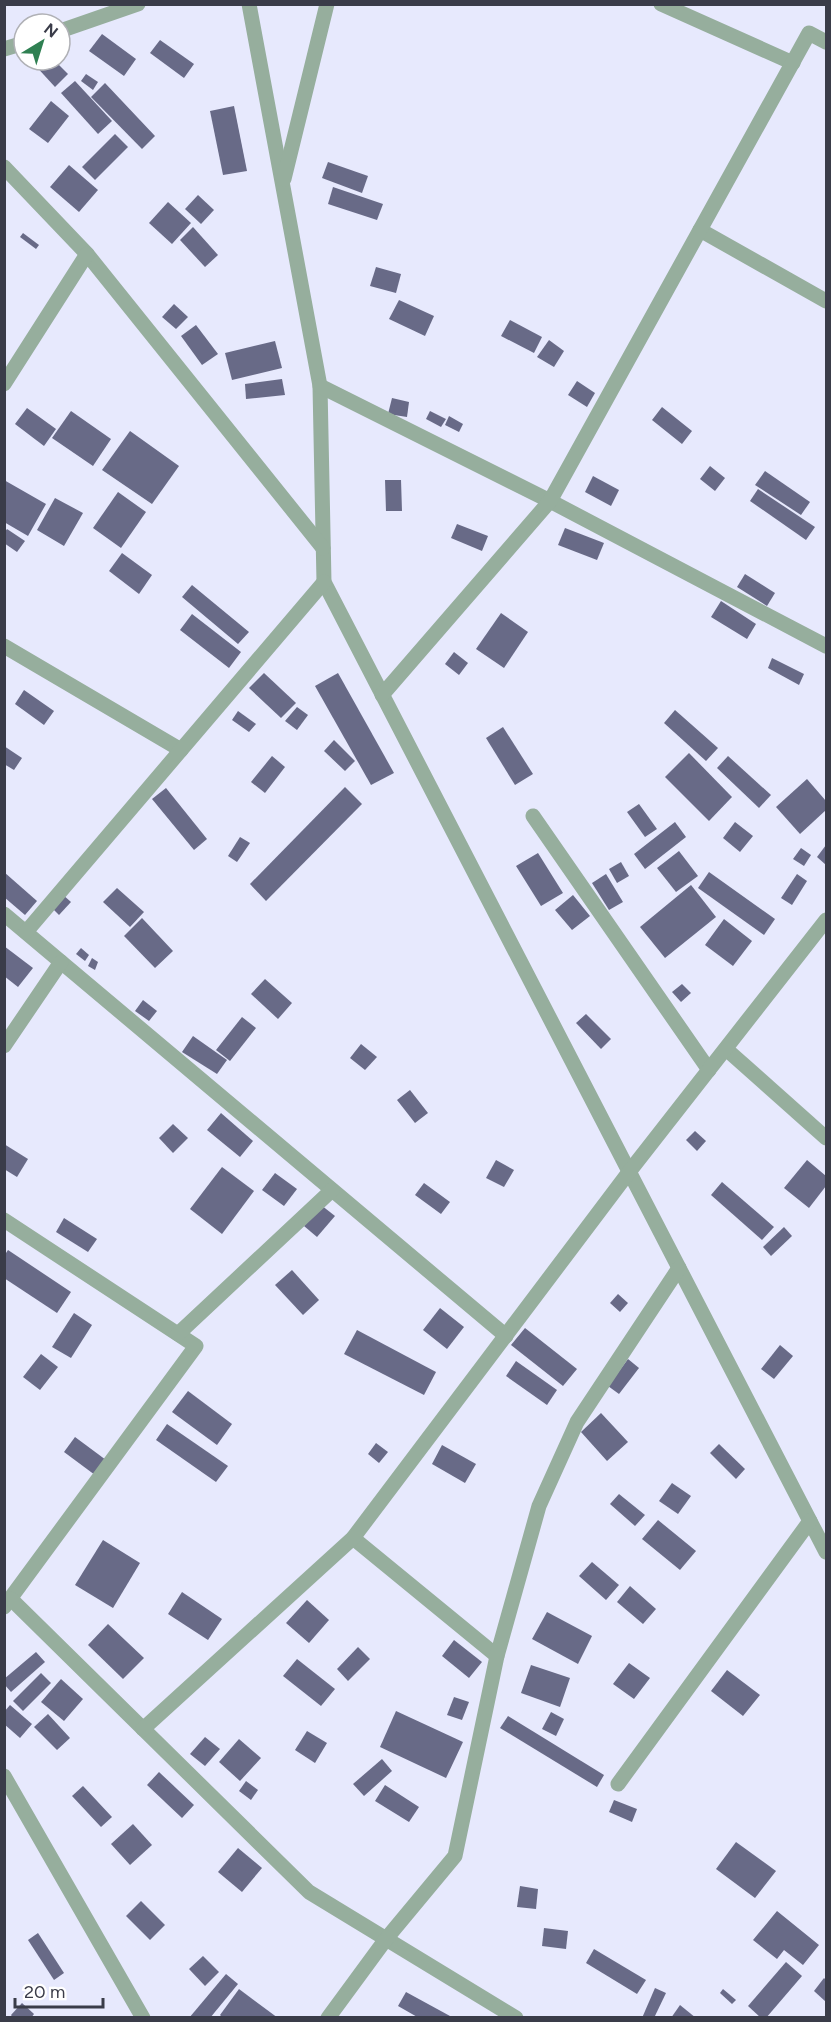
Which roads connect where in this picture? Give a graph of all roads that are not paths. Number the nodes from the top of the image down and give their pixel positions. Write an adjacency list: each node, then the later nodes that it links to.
1 (138, 4): 6 (street)
2 (249, 4): 10 (street)
3 (327, 4): 10 (street)
4 (661, 4): 5 (street)
5 (691, 10): 8 (street)
6 (72, 27)
7 (826, 42): 8 (street)
8 (793, 63): 11 (street)
9 (4, 167): 12 (street)
10 (283, 185): 15 (street)
11 (700, 230): 13 (street); 16 (street)
12 (87, 254): 14 (street); 17 (street)
13 (826, 301)
14 (4, 384)
15 (320, 386): 16 (street); 17 (street)
16 (550, 501): 20 (street); 21 (street)
17 (323, 548): 18 (street)
18 (324, 582): 21 (street); 22 (street)
19 (4, 646): 22 (street)
20 (826, 646)
21 (382, 696): 32 (street)
22 (180, 750): 26 (street)
23 (533, 816): 30 (street)
24 (4, 915): 26 (street)
25 (826, 920): 29 (street)
26 (26, 932): 27 (street)
27 (61, 963): 28 (street); 33 (street)
28 (4, 1047)
29 (726, 1049): 30 (street); 31 (street)
30 (709, 1070): 32 (street)
31 (826, 1138)
32 (629, 1172): 35 (street); 37 (street)
33 (332, 1190): 36 (street); 37 (street)
34 (4, 1220): 36 (street)
35 (679, 1268): 38 (street); 42 (street)
36 (178, 1334): 41 (street)
37 (506, 1336): 39 (street)
38 (810, 1521): 40 (street); 45 (street)
39 (353, 1538): 42 (street); 43 (street)
40 (826, 1552)
41 (8, 1603): 43 (street)
42 (497, 1656): 46 (street)
43 (143, 1729): 46 (street)
44 (6, 1783): 47 (street)
45 (618, 1784)
46 (387, 1939): 48 (street); 49 (street)
47 (143, 2018)
48 (328, 2018)
49 (516, 2018)

